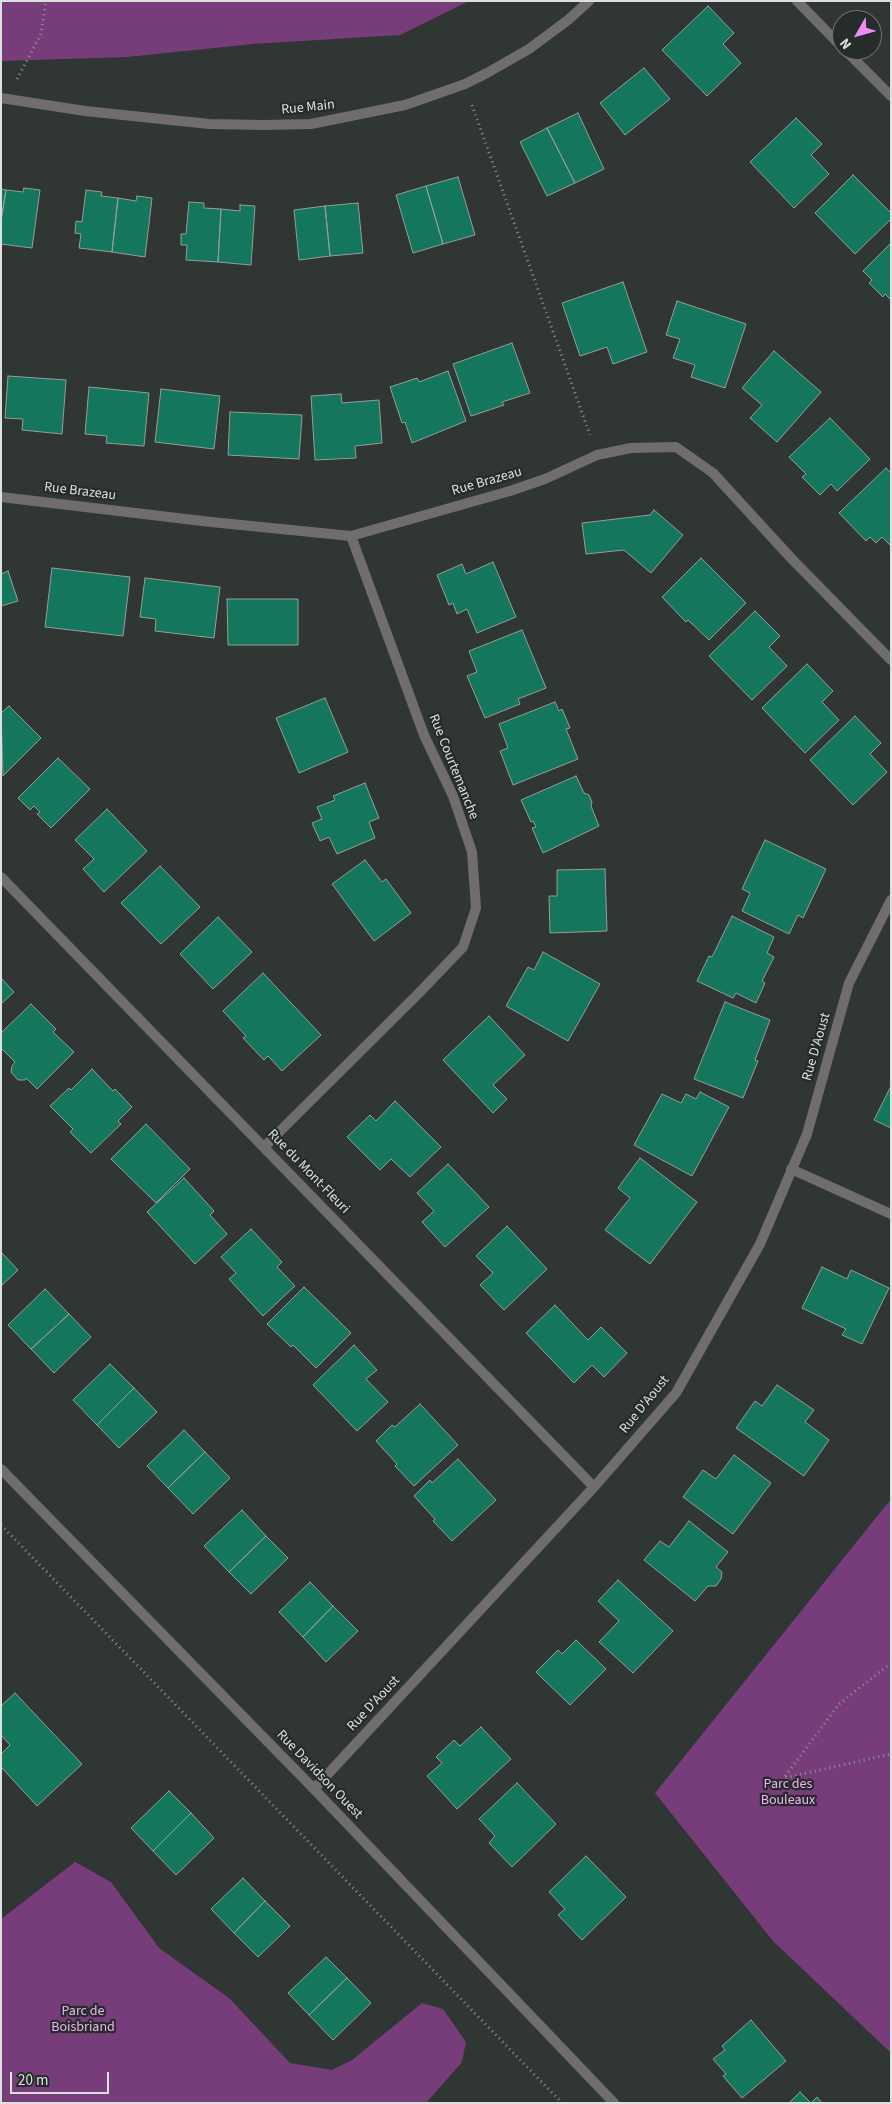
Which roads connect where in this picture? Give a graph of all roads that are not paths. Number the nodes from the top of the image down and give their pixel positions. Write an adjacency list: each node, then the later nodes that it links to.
1 (589, 1): 6 (street, Rue Main)
2 (797, 1): 3 (street)
3 (832, 37)
4 (855, 60): 5 (street)
5 (891, 96)
6 (4, 98)
7 (1, 497): 8 (street, Rue Brazeau)
8 (351, 536): 9 (street, Rue Brazeau); 12 (street, Rue Courtemanche)
9 (891, 660)
10 (1, 877): 12 (street, Rue du Mont-Fleuri)
11 (891, 900): 13 (street, Rue D'Aoust)
12 (265, 1146): 16 (street, Rue du Mont-Fleuri)
13 (791, 1169): 14 (street); 16 (street, Rue D'Aoust)
14 (891, 1214)
15 (1, 1469): 17 (street, Rue Davidson Ouest)
16 (594, 1487): 17 (street, Rue D'Aoust)
17 (314, 1789): 18 (street, Rue Davidson Ouest)
18 (614, 2103)

